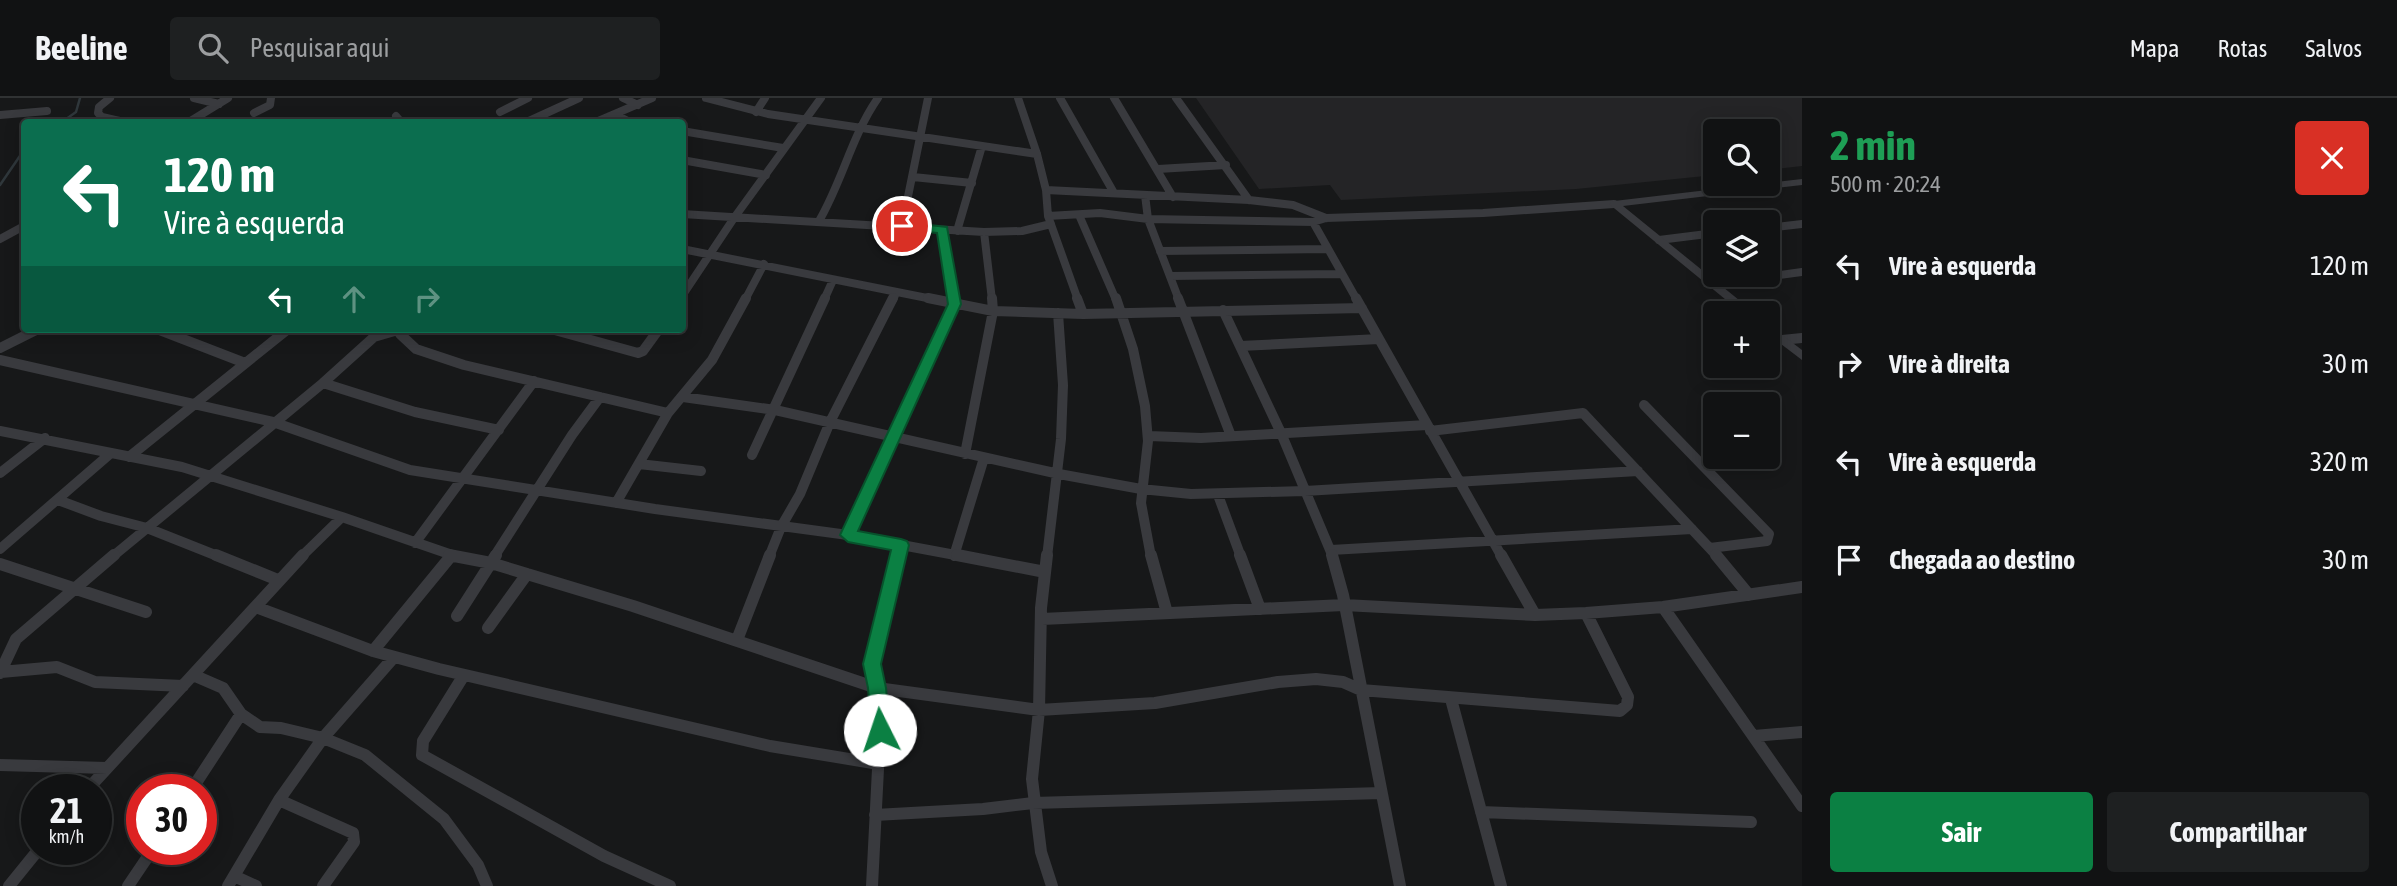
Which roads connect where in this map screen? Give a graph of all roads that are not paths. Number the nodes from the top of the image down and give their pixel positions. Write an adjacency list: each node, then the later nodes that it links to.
1 (110, 98): 27 (street)
2 (194, 98): 19 (street)
3 (228, 98): 19 (street)
4 (271, 98): 24 (street)
5 (528, 98): 22 (street)
6 (579, 98): 31 (street)
7 (622, 98): 20 (street)
8 (652, 98): 20 (street)
9 (706, 98): 23 (street)
10 (765, 98): 23 (street)
11 (821, 98): 34 (street)
12 (878, 98): 35 (street)
13 (914, 98): 18 (street)
14 (1018, 98): 40 (street)
15 (1060, 98): 49 (street)
16 (1114, 98): 43 (street)
17 (1176, 98): 42 (street)
18 (927, 99): 37 (street)
19 (219, 104): 30 (street)
20 (638, 105): 26 (street)
21 (47, 111): 25 (street)
22 (500, 112)
23 (756, 112): 34 (street)
24 (254, 113)
25 (0, 115)
26 (616, 115): 32 (street); 33 (street)
27 (102, 117): 28 (street); 29 (street)
28 (99, 119)
29 (111, 119)
30 (194, 119)
31 (533, 119)
32 (605, 119)
33 (624, 119)
34 (804, 119): 35 (street); 39 (street)
35 (861, 129): 37 (street); 60 (street)
36 (686, 132): 39 (street)
37 (920, 138): 38 (street); 45 (street)
38 (982, 146): 40 (street); 47 (street)
39 (783, 148): 44 (street)
40 (1037, 154): 48 (street)
41 (686, 161): 44 (street)
42 (1226, 165): 43 (street); 52 (street)
43 (1158, 169): 51 (street)
44 (766, 174): 56 (street)
45 (913, 177): 47 (street); 63 (street)
46 (1802, 182): 53 (street)
47 (972, 184): 67 (street)
48 (1046, 190): 49 (street); 59 (street)
49 (1114, 193): 50 (street)
50 (1145, 195): 51 (street); 58 (street)
51 (1173, 197): 52 (street)
52 (1250, 200): 57 (street)
53 (1614, 204): 57 (street); 71 (street)
54 (686, 214): 56 (street)
55 (1079, 215): 58 (street); 59 (street); 93 (street)
56 (734, 218): 60 (street); 75 (street)
57 (1326, 218): 61 (street)
58 (1148, 219): 61 (street); 74 (street)
59 (1049, 220): 68 (street); 94 (street)
60 (819, 221): 63 (street)
61 (1313, 222): 72 (street)
62 (1802, 224): 64 (street)
63 (902, 226): 66 (street)
64 (1780, 227)
65 (21, 228): 70 (street)
66 (943, 230): 67 (street); 87 (street)
67 (957, 231): 68 (street)
68 (984, 232): 90 (street)
69 (1703, 234): 71 (street)
70 (0, 239)
71 (1659, 240): 81 (street)
72 (1326, 249): 74 (street); 78 (street)
73 (686, 250): 75 (street)
74 (1160, 251): 80 (street)
75 (712, 254): 76 (street); 84 (street)
76 (764, 264): 82 (street); 113 (street)
77 (1802, 272): 79 (street)
78 (1342, 274): 80 (street); 88 (street)
79 (1780, 275)
80 (1170, 276): 91 (street)
81 (1703, 276)
82 (833, 280): 85 (street); 116 (street)
83 (1717, 287): 86 (street)
84 (686, 290)
85 (896, 293): 87 (street); 119 (street)
86 (1734, 301)
87 (954, 304): 90 (street); 127 (street)
88 (1362, 309): 89 (street); 103 (street)
89 (1223, 310): 91 (street); 105 (street)
90 (993, 311): 92 (street); 129 (street)
91 (1185, 311): 93 (street); 125 (street)
92 (1058, 313): 94 (street); 137 (street)
93 (1121, 313): 94 (street); 124 (street)
94 (1083, 314)
95 (30, 333): 106 (street)
96 (167, 333): 109 (street)
97 (283, 333): 109 (street)
98 (386, 333): 111 (street)
99 (402, 333): 110 (street)
100 (566, 333): 101 (street)
101 (656, 333)
102 (1802, 338): 104 (street)
103 (1379, 339): 105 (street); 120 (street)
104 (1782, 340): 107 (street)
105 (1240, 345): 123 (street)
106 (0, 348)
107 (1802, 356)
108 (0, 360): 114 (street)
109 (245, 363): 114 (street)
110 (534, 381): 112 (street); 121 (street)
111 (323, 383): 118 (street); 121 (street)
112 (600, 397): 117 (street); 142 (street)
113 (682, 397): 116 (street); 117 (street)
114 (191, 405): 118 (street); 131 (street)
115 (1644, 405): 156 (street)
116 (775, 410): 119 (street); 130 (street)
117 (668, 413): 133 (street)
118 (272, 422): 138 (street); 139 (street)
119 (831, 422): 127 (street); 148 (street)
120 (1429, 428): 123 (street); 135 (street); 140 (street)
121 (499, 430): 139 (street)
122 (0, 431): 126 (street)
123 (1281, 433): 125 (street); 143 (street)
124 (1149, 436): 125 (street); 141 (street)
125 (1231, 436)
126 (45, 438): 128 (street); 136 (street)
127 (895, 438): 129 (street); 151 (street)
128 (111, 453): 131 (street); 145 (street)
129 (965, 454): 132 (street)
130 (752, 455)
131 (130, 457): 138 (street)
132 (984, 458): 137 (street); 159 (street)
133 (639, 464): 134 (street); 146 (street)
134 (701, 471)
135 (1638, 471): 140 (street); 150 (street)
136 (0, 473)
137 (1059, 474): 141 (street); 162 (street)
138 (210, 477): 147 (street); 149 (street)
139 (461, 478): 142 (street); 153 (street)
140 (1460, 480): 143 (street); 152 (street)
141 (1141, 489): 144 (street); 174 (street)
142 (536, 490): 146 (street); 160 (street)
143 (1305, 491): 144 (street); 157 (street)
144 (1218, 495): 171 (street)
145 (58, 500): 149 (street); 155 (street)
146 (616, 503): 148 (street)
147 (342, 517): 153 (street); 164 (street)
148 (781, 527): 151 (street); 180 (street)
149 (147, 528): 164 (street); 166 (street)
150 (1692, 529): 152 (street); 156 (street)
151 (848, 535): 154 (street)
152 (1494, 542): 157 (street); 175 (street)
153 (415, 543): 158 (street)
154 (901, 545): 159 (street); 188 (street)
155 (1, 548)
156 (1710, 548): 167 (street)
157 (1331, 550): 168 (street)
158 (450, 555): 160 (street); 182 (street)
159 (954, 556): 162 (street)
160 (491, 562): 163 (street); 176 (street)
161 (0, 564): 166 (street)
162 (1045, 572): 177 (street)
163 (527, 574): 178 (street); 180 (street)
164 (278, 580): 169 (street)
165 (1802, 587): 167 (street)
166 (75, 589): 172 (street); 179 (street)
167 (1749, 595): 170 (street)
168 (1344, 605): 171 (street); 175 (street); 189 (street)
169 (256, 607): 182 (street); 185 (street)
170 (1663, 607): 173 (street); 194 (street)
171 (1260, 609): 174 (street)
172 (146, 612)
173 (1586, 613): 175 (street); 190 (street)
174 (1167, 614): 177 (street)
175 (1535, 615)
176 (457, 616)
177 (1042, 619): 191 (street)
178 (488, 628)
179 (16, 639): 181 (street); 184 (street)
180 (737, 640): 188 (street)
181 (0, 645)
182 (373, 651): 183 (street)
183 (394, 656): 186 (street); 195 (street)
184 (0, 672): 187 (street)
185 (193, 675): 187 (street); 192 (street)
186 (464, 675): 196 (street); 216 (street)
187 (183, 686): 198 (street)
188 (877, 688): 191 (street); 196 (street)
189 (1361, 690): 190 (street); 191 (street); 201 (street)
190 (1451, 699): 205 (street)
191 (1039, 710): 203 (street)
192 (241, 714): 195 (street); 200 (street)
193 (1802, 732): 194 (street)
194 (1754, 736): 204 (street)
195 (323, 738): 202 (street); 215 (street)
196 (879, 764): 206 (street)
197 (0, 765): 198 (street)
198 (107, 768): 199 (street)
199 (102, 774)
200 (202, 774)
201 (1381, 793): 203 (street); 219 (street)
202 (279, 800): 210 (street); 214 (street)
203 (1033, 803): 206 (street); 218 (street)
204 (1802, 806)
205 (1481, 812): 207 (street); 220 (street)
206 (875, 815): 217 (street)
207 (1751, 822)
208 (24, 865): 211 (street)
209 (142, 865): 212 (street)
210 (231, 881): 213 (street)
211 (4, 886)
212 (128, 886)
213 (256, 886)
214 (323, 886)
215 (487, 886)
216 (670, 886)
217 (872, 886)
218 (1052, 886)
219 (1400, 886)
220 (1501, 886)

